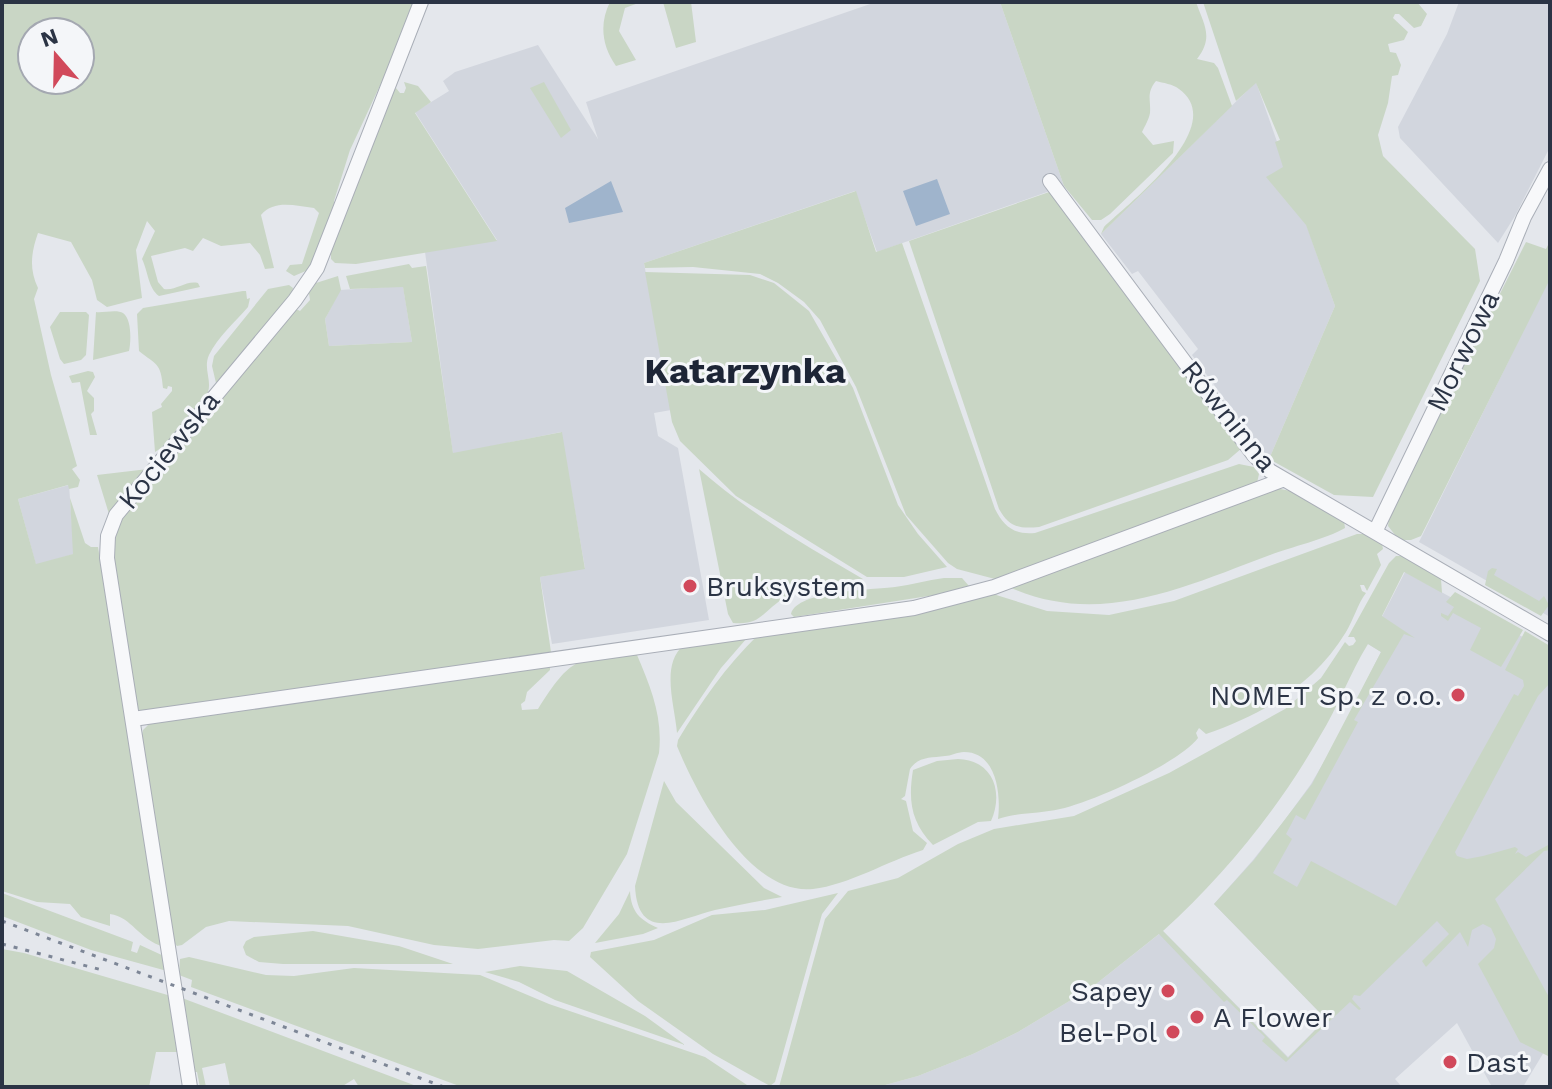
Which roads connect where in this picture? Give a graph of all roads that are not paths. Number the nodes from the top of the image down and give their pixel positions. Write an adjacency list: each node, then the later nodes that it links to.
1 (421, 2): 7 (street, Kociewska)
2 (1550, 169): 5 (street, Morwowa)
3 (1050, 181): 4 (street, Równinna)
4 (1282, 480): 5 (street, Równinna); 7 (street)
5 (1375, 532): 6 (street, Równinna)
6 (1550, 634)
7 (133, 719): 8 (street, Kociewska)
8 (190, 1087)

